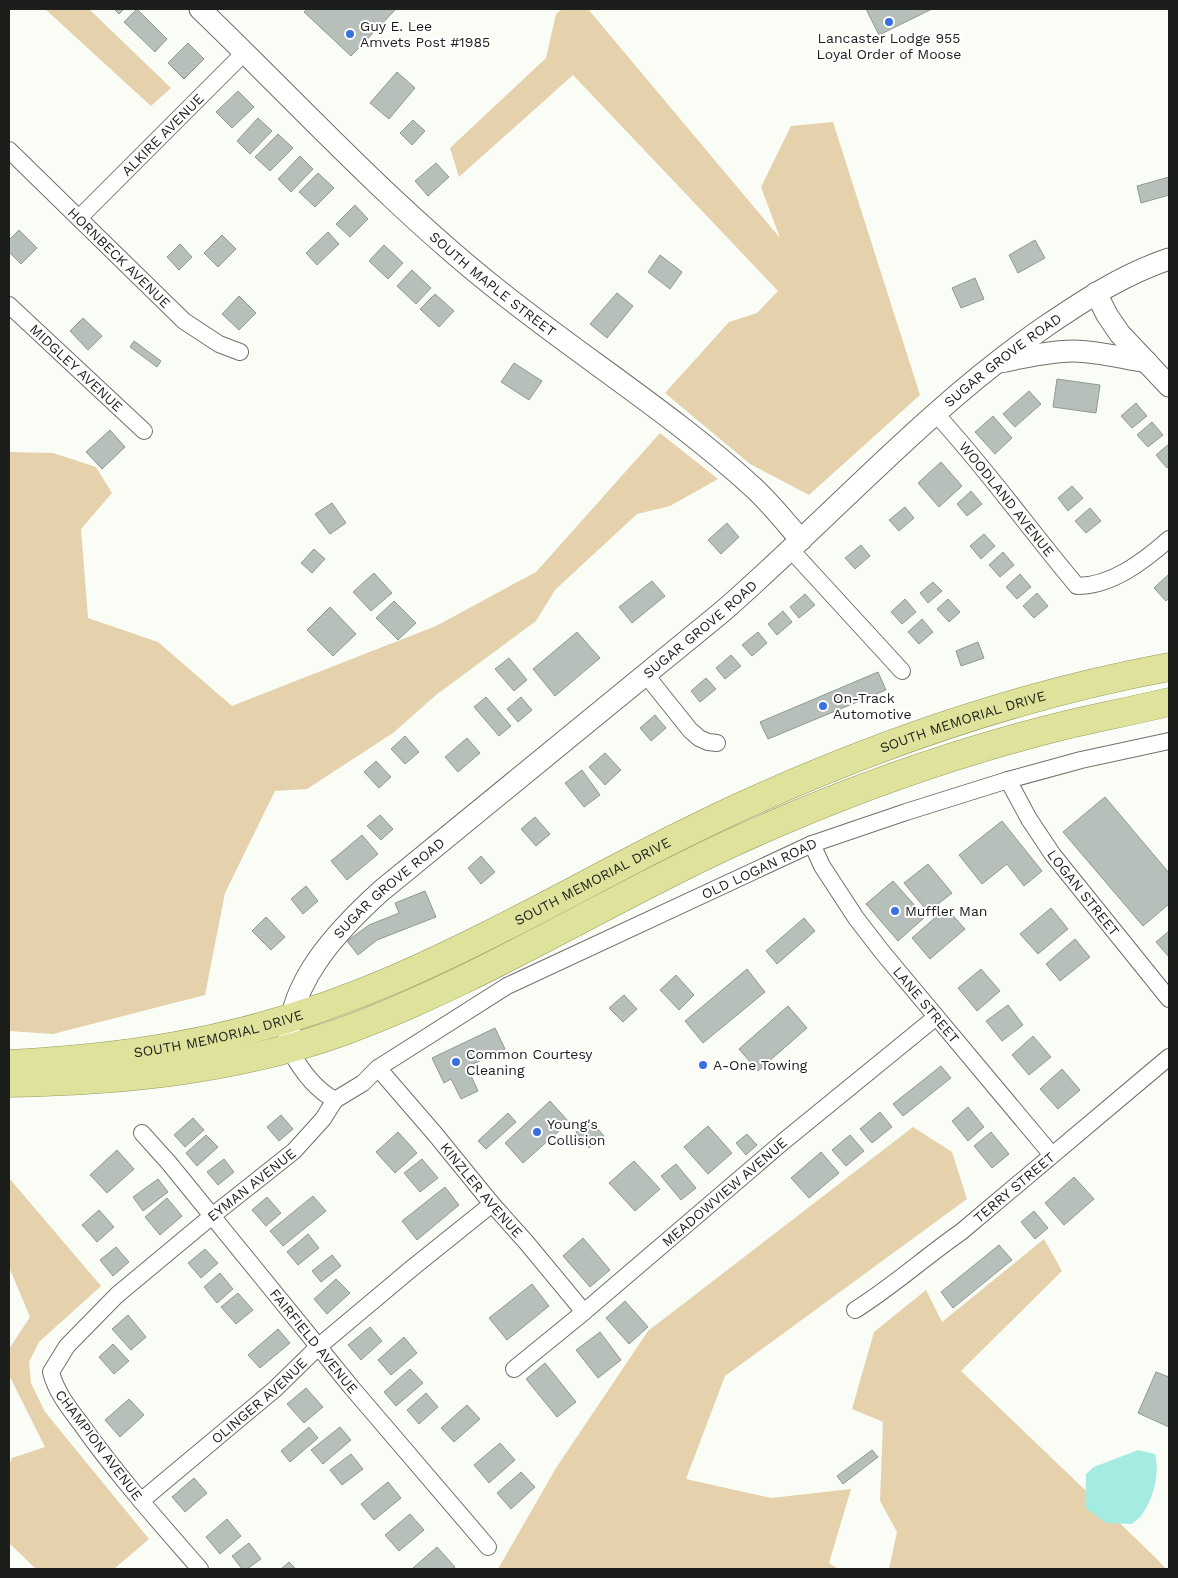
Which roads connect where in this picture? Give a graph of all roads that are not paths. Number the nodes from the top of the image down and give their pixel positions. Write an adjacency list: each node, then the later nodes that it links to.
1 (200, 9): 2 (street, SOUTH MAPLE STREET)
2 (245, 52): 4 (street, ALKIRE AVENUE); 15 (street, SOUTH MAPLE STREET)
3 (9, 150): 4 (street, HORNBECK AVENUE)
4 (79, 218): 8 (street, HORNBECK AVENUE)
5 (1169, 259): 6 (street, SUGAR GROVE ROAD)
6 (1096, 293): 9 (street); 10 (street, SUGAR GROVE ROAD)
7 (9, 305): 13 (street, MIDGLEY AVENUE)
8 (240, 352)
9 (1147, 362): 10 (street); 11 (street)
10 (996, 363): 12 (street, SUGAR GROVE ROAD)
11 (1169, 386)
12 (935, 414): 14 (street, WOODLAND AVENUE); 15 (street, SUGAR GROVE ROAD)
13 (144, 431)
14 (1169, 539)
15 (796, 545): 17 (street); 18 (street, SUGAR GROVE ROAD)
16 (1169, 667): 25 (highway, SOUTH MEMORIAL DRIVE)
17 (902, 671)
18 (646, 676): 21 (street); 25 (street, SUGAR GROVE ROAD)
19 (1169, 702): 27 (highway, SOUTH MEMORIAL DRIVE)
20 (1169, 740): 22 (street, OLD LOGAN ROAD)
21 (716, 743)
22 (1008, 780): 23 (street, OLD LOGAN ROAD); 24 (street, LOGAN STREET)
23 (812, 844): 26 (street, LANE STREET); 30 (street, OLD LOGAN ROAD)
24 (1169, 999)
25 (291, 1017): 27 (street, SUGAR GROVE ROAD); 29 (highway, SOUTH MEMORIAL DRIVE)
26 (936, 1017): 34 (street, LANE STREET); 39 (street, MEADOWVIEW AVENUE)
27 (290, 1048): 31 (highway, SOUTH MEMORIAL DRIVE); 32 (street)
28 (1169, 1058): 34 (street, TERRY STREET)
29 (9, 1064)
30 (378, 1068): 32 (street, EYMAN AVENUE); 35 (street, KINZLER AVENUE)
31 (9, 1083)
32 (335, 1100): 36 (street, EYMAN AVENUE)
33 (142, 1134): 36 (street, FAIRFIELD AVENUE)
34 (1052, 1155): 38 (street, TERRY STREET)
35 (492, 1204): 39 (street, KINZLER AVENUE); 40 (street, OLINGER AVENUE)
36 (212, 1216): 37 (street, EYMAN AVENUE); 40 (street, FAIRFIELD AVENUE)
37 (117, 1295): 42 (street, CHAMPION AVENUE)
38 (855, 1310)
39 (584, 1312): 41 (street, MEADOWVIEW AVENUE)
40 (318, 1347): 42 (street, OLINGER AVENUE); 43 (street, FAIRFIELD AVENUE)
41 (514, 1369)
42 (140, 1501): 44 (street, CHAMPION AVENUE)
43 (488, 1547)
44 (200, 1569)

